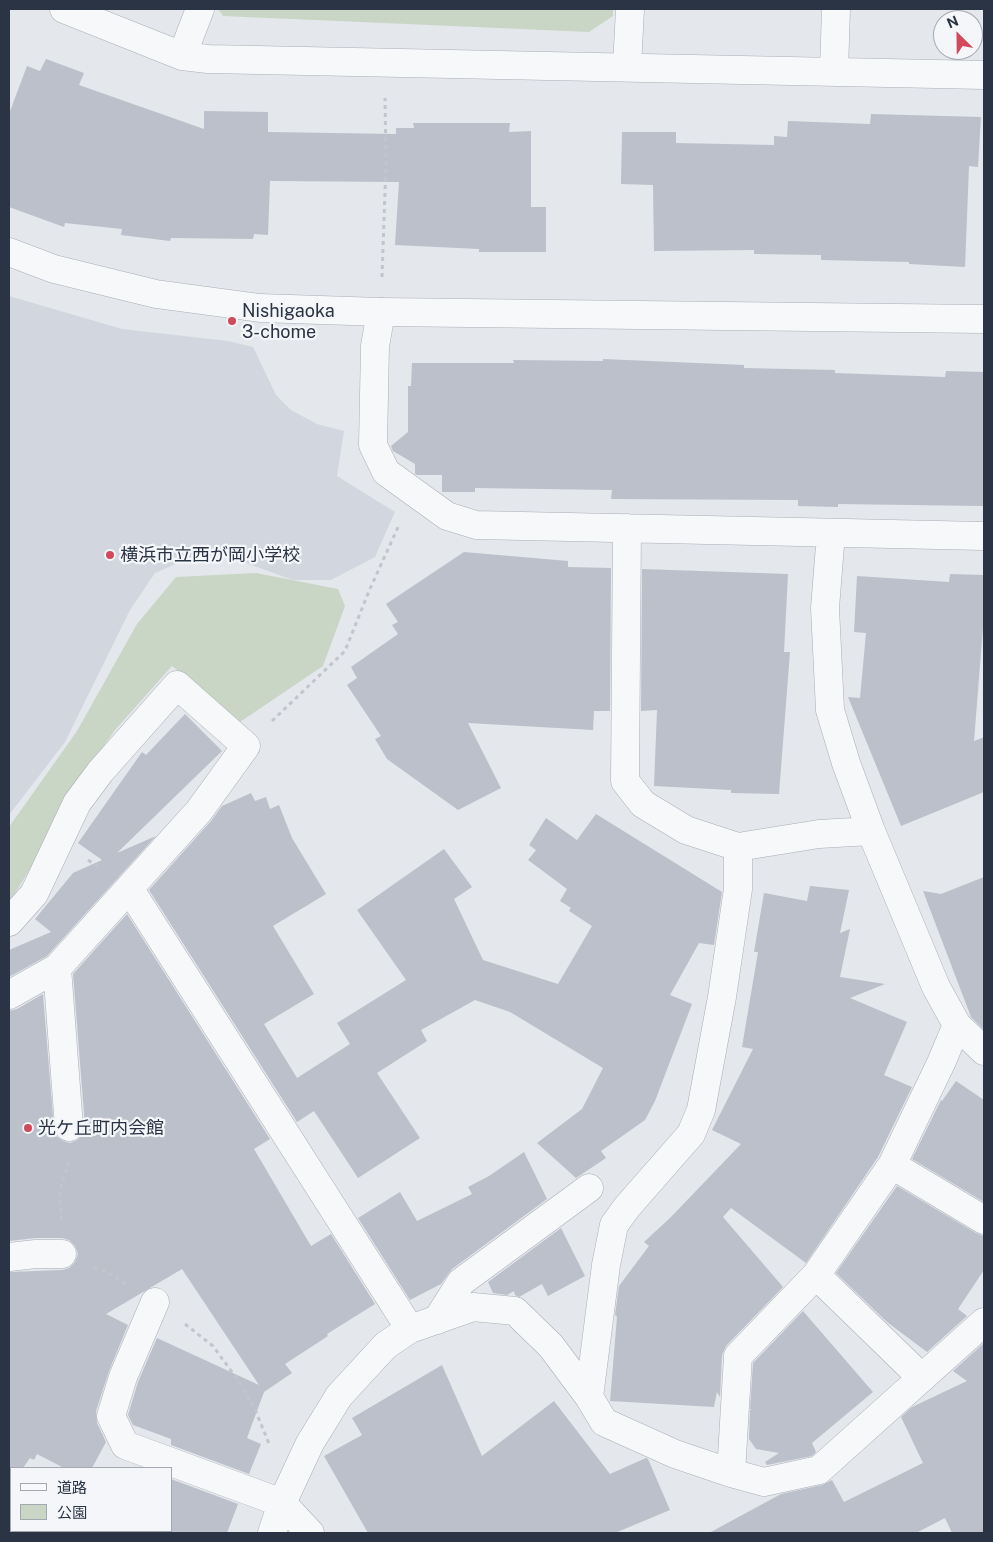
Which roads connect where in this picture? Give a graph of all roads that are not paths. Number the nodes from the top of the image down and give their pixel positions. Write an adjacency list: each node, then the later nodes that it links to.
1 (64, 9): 5 (street)
2 (200, 9): 5 (street)
3 (630, 9): 6 (street)
4 (836, 9): 7 (street)
5 (182, 56): 6 (street)
6 (627, 67): 7 (street)
7 (834, 71): 8 (street)
8 (984, 75)
9 (9, 252): 10 (street)
10 (381, 312): 11 (street); 12 (street)
11 (984, 319)
12 (627, 528): 13 (street); 16 (street)
13 (831, 533): 14 (street); 15 (street)
14 (984, 536)
15 (871, 832): 16 (street); 21 (street)
16 (738, 846): 35 (street)
17 (129, 888): 18 (street); 19 (street); 33 (street)
18 (9, 922)
19 (57, 968): 20 (street); 23 (street)
20 (9, 995)
21 (957, 1025): 22 (street); 24 (street)
22 (984, 1050)
23 (69, 1127)
24 (892, 1165): 26 (street); 29 (street)
25 (589, 1188): 31 (street)
26 (984, 1220)
27 (62, 1254): 28 (street)
28 (9, 1257)
29 (816, 1275): 34 (street); 36 (street)
30 (155, 1302): 37 (street)
31 (437, 1320): 33 (street); 35 (street)
32 (984, 1322): 34 (street)
33 (410, 1329): 37 (street)
34 (922, 1378): 36 (street)
35 (589, 1397): 36 (street)
36 (731, 1473)
37 (282, 1503): 38 (street); 39 (street)
38 (272, 1533)
39 (310, 1533)

